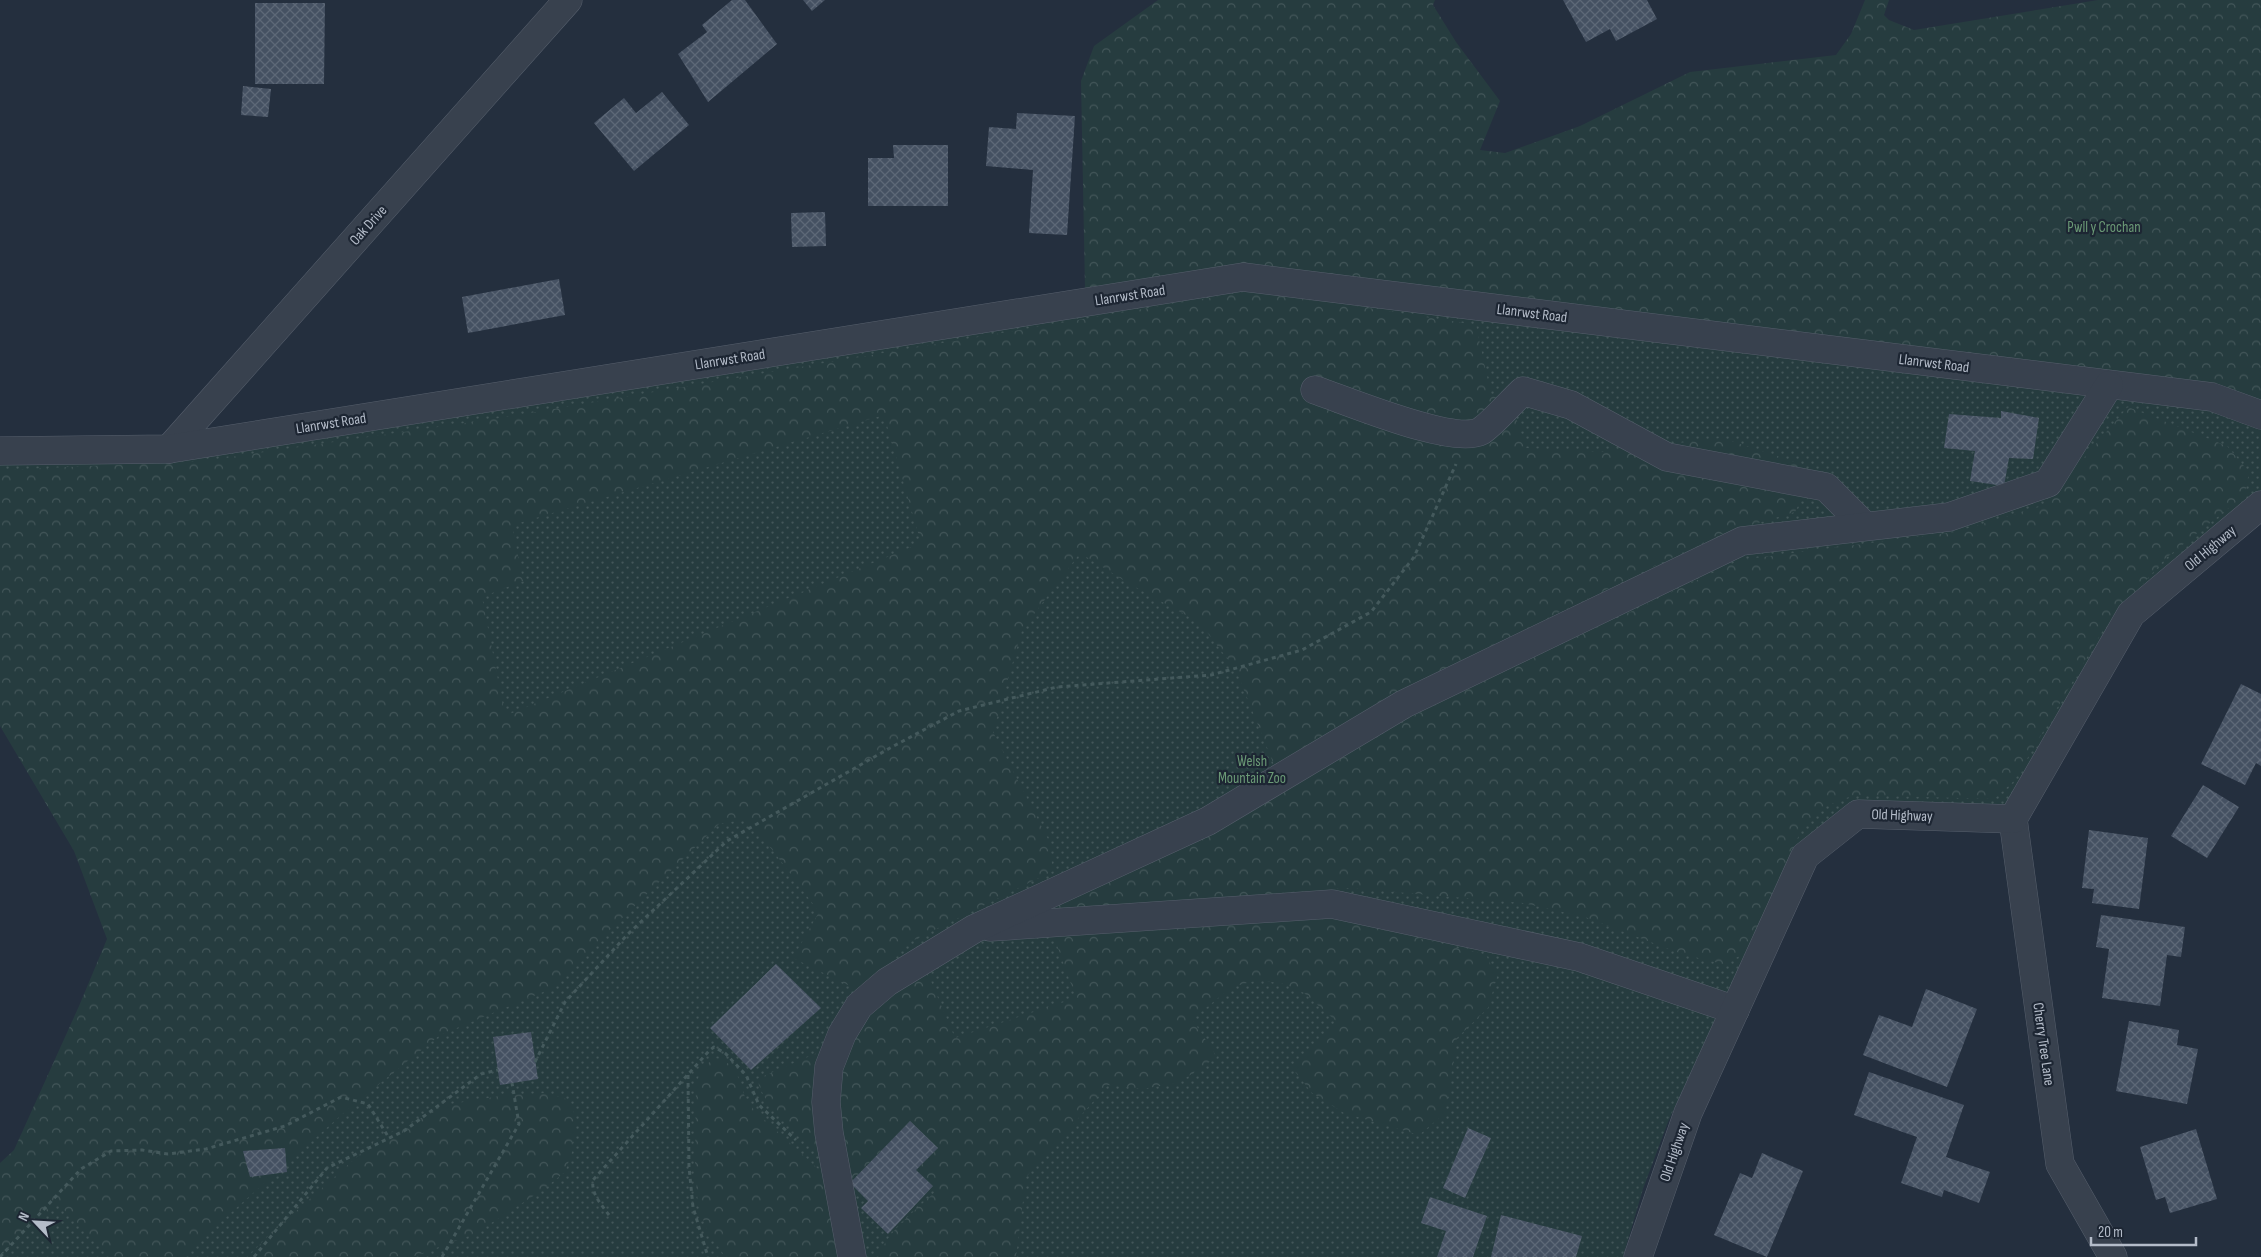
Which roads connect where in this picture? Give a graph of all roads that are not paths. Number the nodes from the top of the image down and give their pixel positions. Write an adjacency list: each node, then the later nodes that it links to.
1 (568, 0): 5 (street, Oak Drive)
2 (2109, 385): 4 (street, Llanrwst Road); 5 (street, Llanrwst Road); 8 (street)
3 (1315, 390): 8 (street)
4 (2261, 415)
5 (169, 449): 6 (street, Llanrwst Road)
6 (0, 451)
7 (2261, 505): 9 (street, Old Highway)
8 (1866, 526): 10 (street)
9 (2013, 819): 11 (street, Old Highway); 14 (street, Cherry Tree Lane)
10 (974, 929): 11 (street); 12 (street)
11 (1735, 1010): 13 (street, Old Highway)
12 (852, 1257)
13 (1638, 1257)
14 (2113, 1257)

